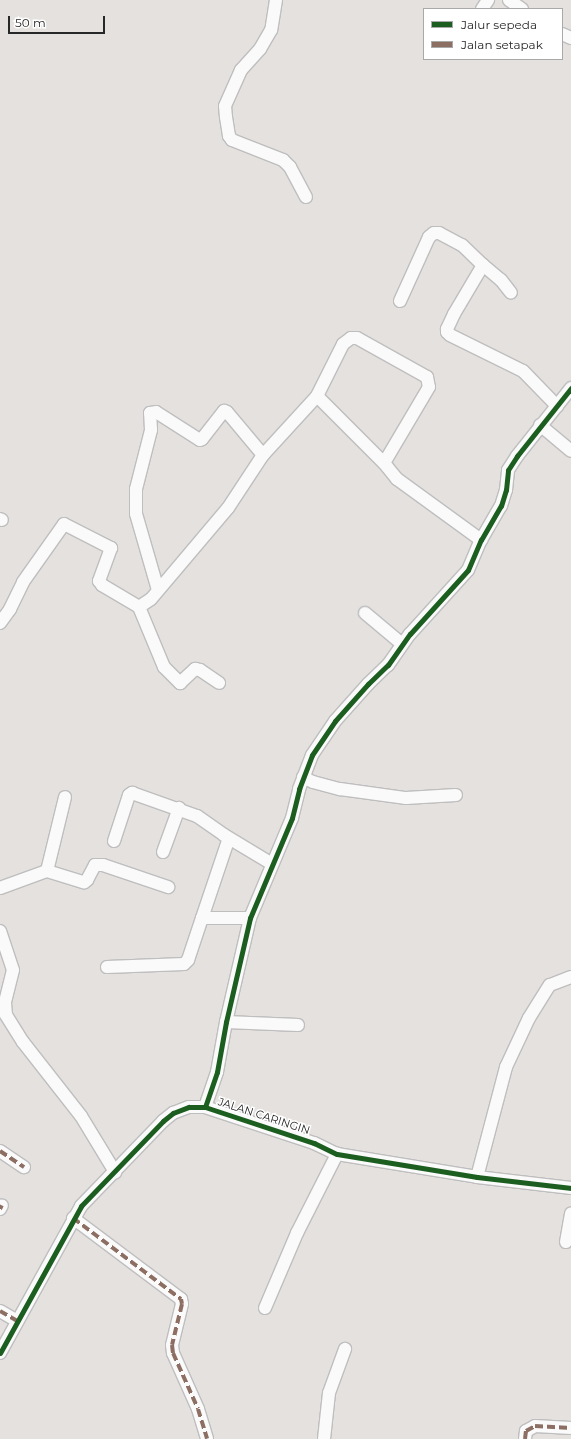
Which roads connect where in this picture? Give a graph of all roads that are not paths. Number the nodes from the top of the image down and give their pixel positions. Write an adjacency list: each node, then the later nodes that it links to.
1 (276, 0): 4 (street)
2 (509, 0): 3 (street)
3 (521, 8)
4 (306, 198)
5 (483, 265): 6 (street); 7 (street); 10 (street)
6 (511, 293)
7 (400, 302)
8 (571, 388): 10 (street)
9 (317, 396): 13 (street); 14 (street); 14 (street)
10 (557, 406): 11 (street)
11 (540, 425): 12 (street); 15 (street)
12 (571, 451)
13 (263, 455): 16 (street); 16 (street)
14 (384, 463): 15 (street)
15 (481, 540): 20 (street)
16 (158, 590): 17 (street)
17 (139, 607): 19 (street); 21 (street)
18 (365, 613): 20 (street)
19 (0, 622)
20 (402, 644): 22 (street)
21 (218, 683)
22 (303, 777): 23 (street); 29 (street)
23 (456, 795)
24 (65, 797): 30 (street)
25 (179, 808): 26 (street); 27 (street); 28 (street)
26 (229, 838): 29 (street); 33 (street)
27 (114, 840)
28 (163, 852)
29 (272, 864): 34 (street)
30 (47, 871): 31 (street); 32 (street)
31 (168, 887)
32 (0, 888)
33 (202, 918): 34 (street); 36 (street)
34 (250, 918): 39 (street)
35 (0, 931): 38 (street)
36 (107, 967)
37 (571, 977): 46 (street)
38 (3, 1017): 45 (street)
39 (226, 1022): 40 (street); 41 (street)
40 (298, 1025)
41 (205, 1107): 43 (street, JALAN CARINGIN); 45 (street, JALAN CARINGIN)
42 (0, 1150): 44 (street)
43 (337, 1154): 46 (street, JALAN CARINGIN); 51 (street)
44 (24, 1167)
45 (115, 1172): 49 (street, JALAN CARINGIN)
46 (477, 1177): 47 (street, JALAN CARINGIN)
47 (571, 1188)
48 (571, 1213): 50 (street)
49 (73, 1218): 53 (street, JALAN CARINGIN); 57 (street)
50 (566, 1242)
51 (265, 1308)
52 (0, 1311): 53 (street)
53 (17, 1321): 55 (street, JALAN CARINGIN)
54 (345, 1349): 58 (street)
55 (0, 1353)
56 (571, 1428): 59 (street)
57 (207, 1439)
58 (324, 1439)
59 (525, 1439)

